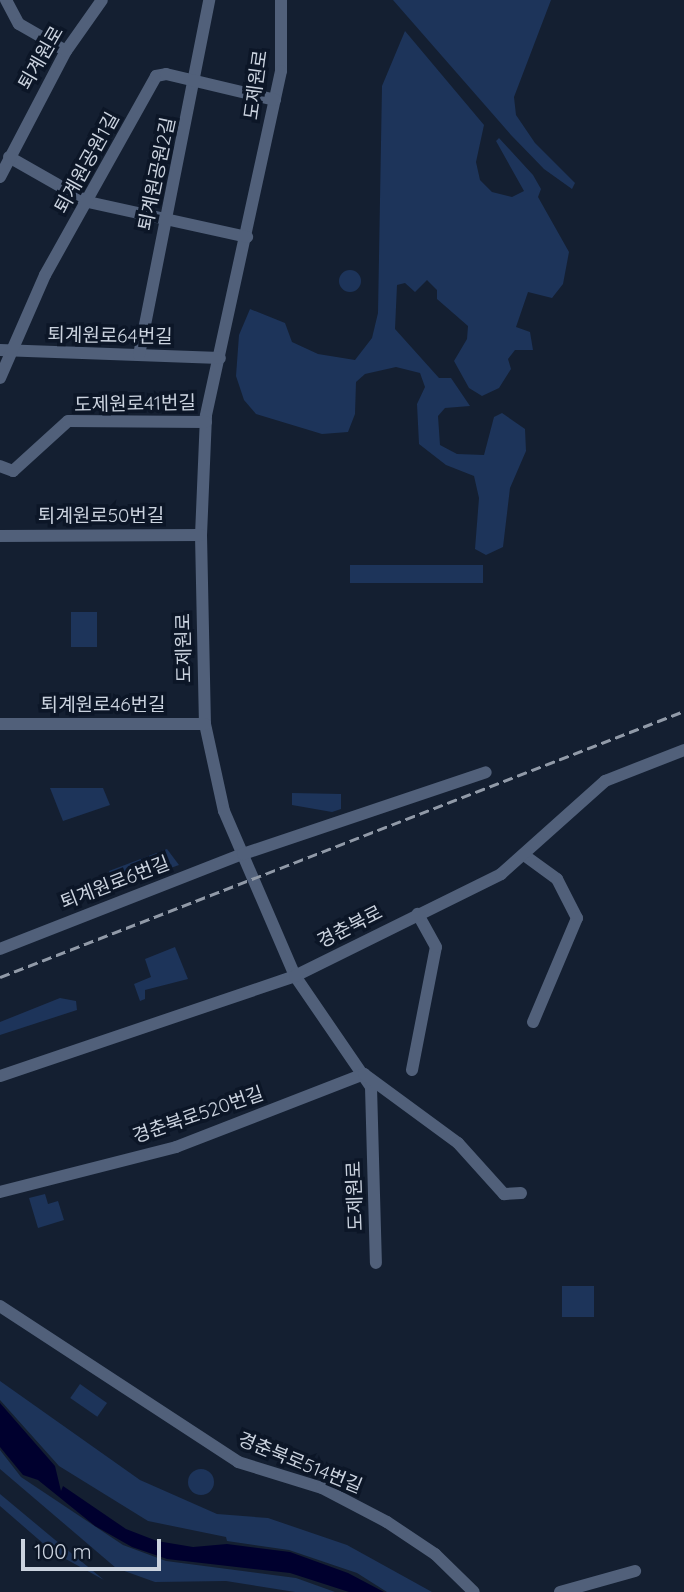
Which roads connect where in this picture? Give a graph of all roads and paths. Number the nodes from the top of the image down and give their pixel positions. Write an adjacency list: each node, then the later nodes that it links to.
1 (6, 0): 5 (street)
2 (102, 0): 5 (street, 퇴계원로)
3 (209, 0): 6 (street, 퇴계원공원2길)
4 (281, 0): 7 (street, 도제원로)
5 (66, 51): 8 (street, 퇴계원로)
6 (195, 81): 7 (street, 퇴계원공원1길); 10 (street, 퇴계원공원1길); 11 (street, 퇴계원공원2길)
7 (275, 100): 12 (street, 도제원로)
8 (9, 158): 9 (street, 퇴계원로); 10 (street)
9 (0, 177)
10 (88, 202): 11 (street); 13 (street, 퇴계원공원1길)
11 (167, 220): 12 (street); 14 (street, 퇴계원공원2길)
12 (247, 237): 15 (street, 도제원로)
13 (5, 351): 14 (street, 퇴계원로64번길); 16 (street, 퇴계원공원1길)
14 (139, 355): 15 (street, 퇴계원로64번길)
15 (220, 358): 17 (street, 도제원로)
16 (0, 378)
17 (206, 422): 18 (street, 도제원로41번길); 19 (street, 도제원로)
18 (0, 467)
19 (201, 534): 20 (street, 퇴계원로50번길); 22 (street, 도제원로)
20 (0, 536)
21 (0, 724): 22 (street, 퇴계원로46번길)
22 (205, 724): 25 (street, 도제원로)
23 (684, 750): 26 (street, 경춘북로)
24 (486, 772): 25 (street, 퇴계원로6번길)
25 (243, 854): 28 (street, 퇴계원로6번길); 29 (street, 도제원로)
26 (524, 855): 27 (street, 경춘북로); 30 (street)
27 (418, 914): 29 (street, 경춘북로); 31 (street)
28 (0, 948)
29 (295, 976): 32 (street, 도제원로); 33 (street, 경춘북로)
30 (533, 1022)
31 (412, 1070)
32 (364, 1074): 34 (street, 경춘북로520번길); 35 (street); 36 (street, 도제원로)
33 (0, 1076)
34 (0, 1192)
35 (521, 1193)
36 (376, 1263)
37 (0, 1306): 39 (street, 경춘북로514번길)
38 (635, 1571): 40 (street)
39 (474, 1592)
40 (560, 1592)

